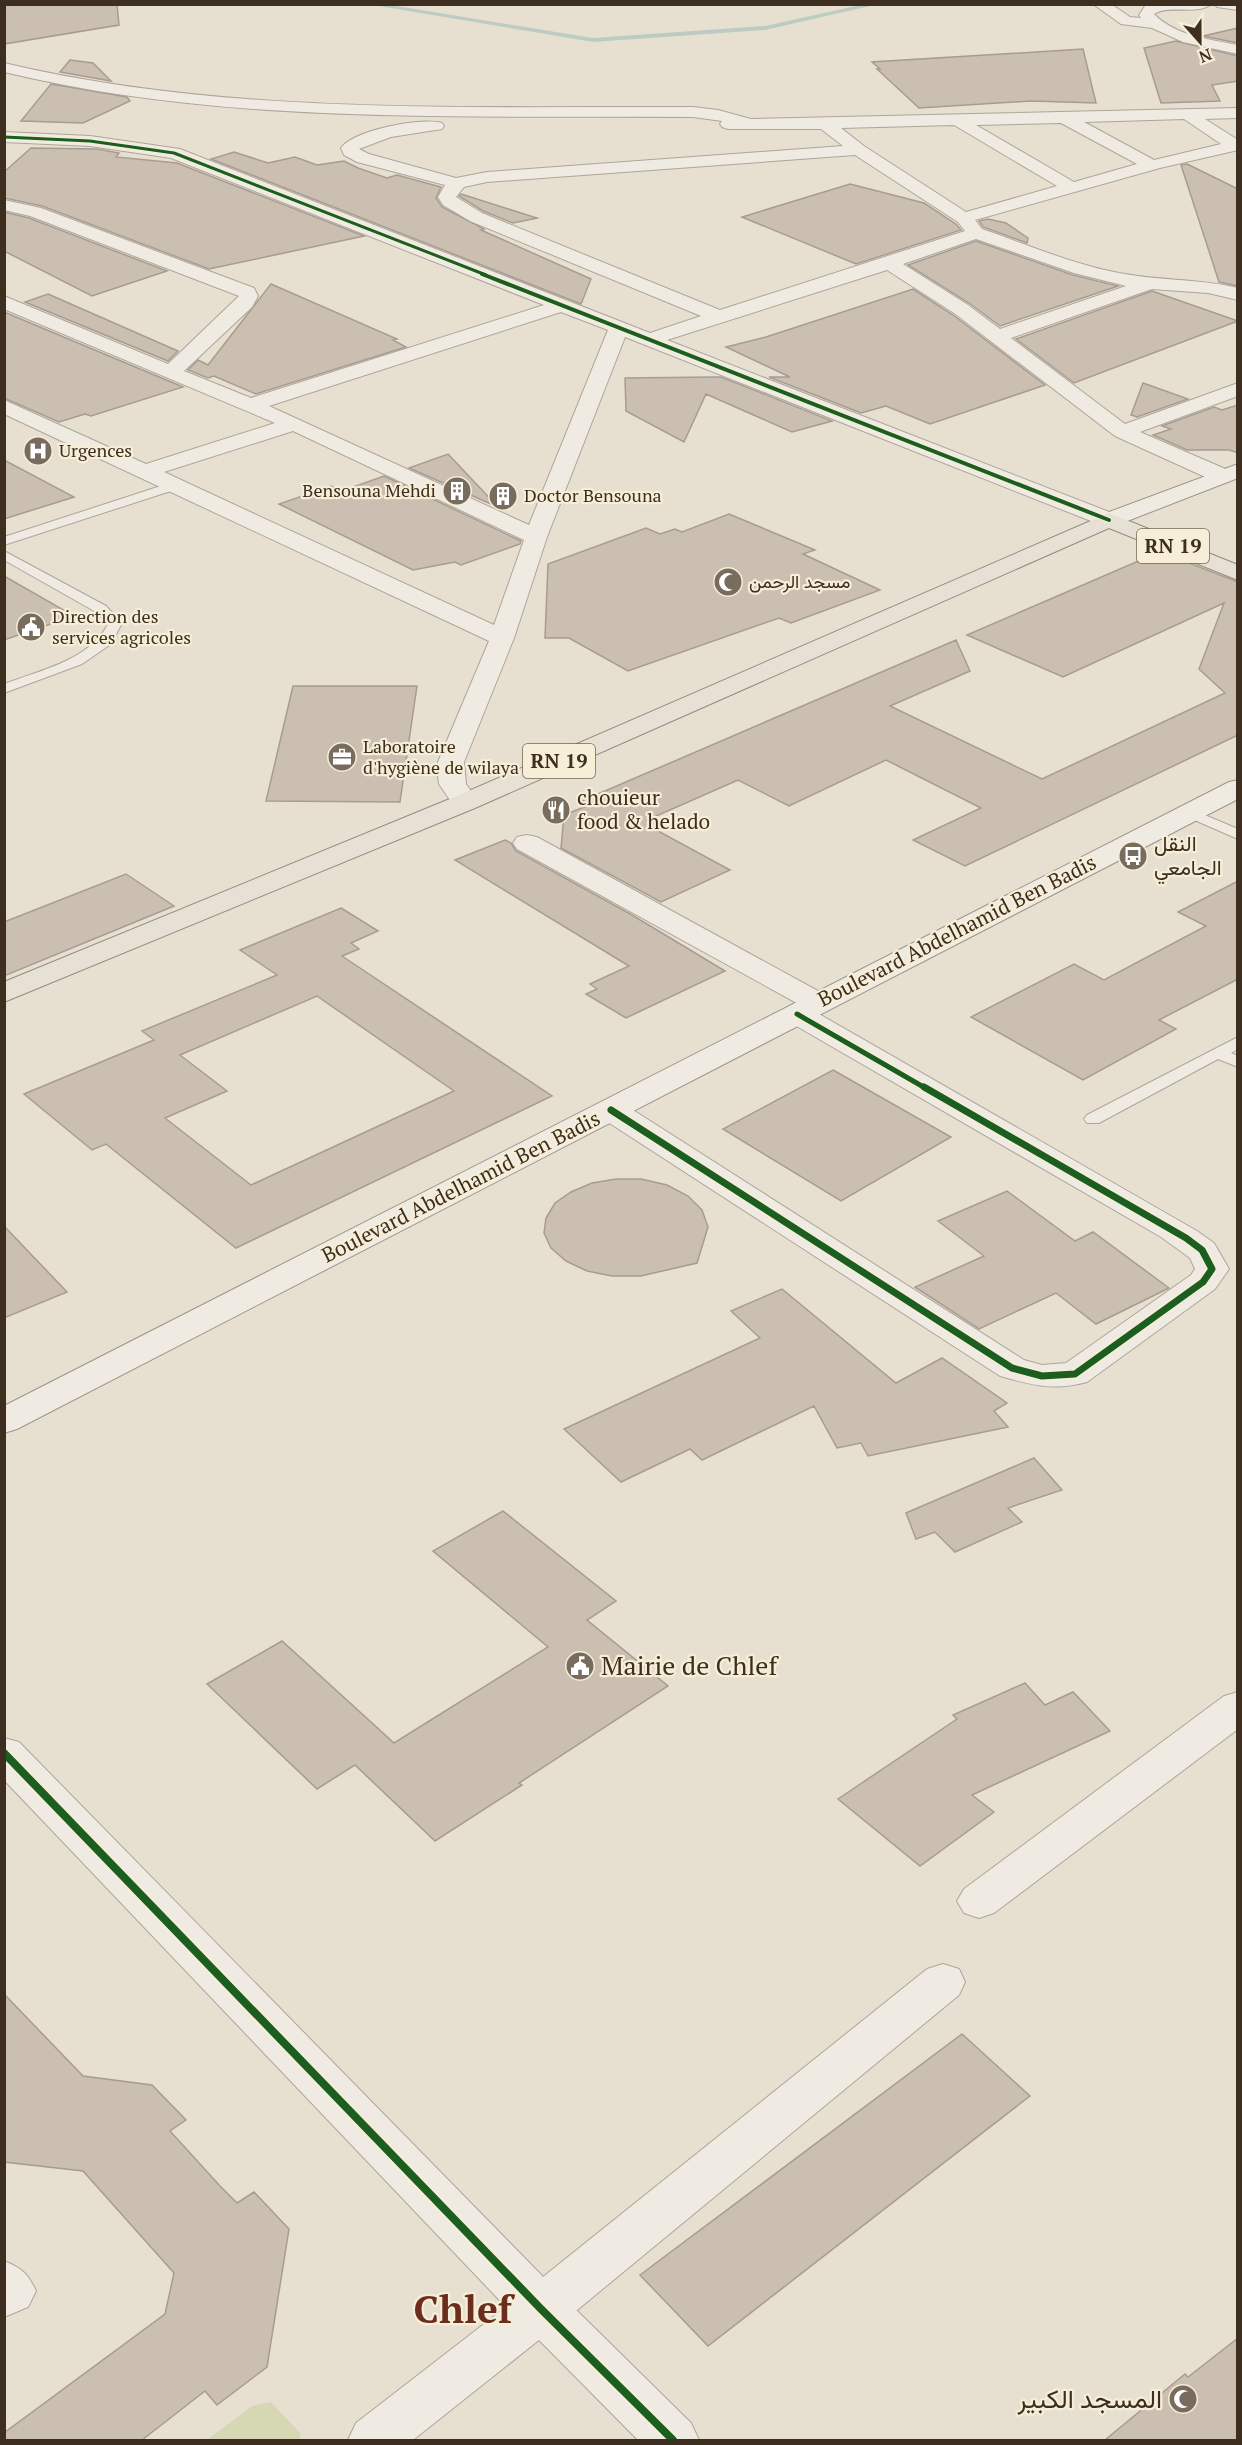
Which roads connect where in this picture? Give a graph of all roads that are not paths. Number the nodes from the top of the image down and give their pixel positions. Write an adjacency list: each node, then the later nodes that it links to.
1 (1100, 4): 5 (street)
2 (1204, 4): 5 (street)
3 (1222, 4): 4 (street)
4 (1238, 6)
5 (1155, 24): 6 (street)
6 (1238, 50)
7 (4, 67): 12 (street)
8 (1238, 112): 9 (street)
9 (1187, 114): 10 (street); 16 (street)
10 (1062, 117): 11 (street); 16 (street)
11 (956, 120): 13 (street); 18 (street)
12 (750, 124): 13 (street); 17 (street)
13 (825, 124): 15 (street)
14 (4, 138): 26 (street)
15 (858, 150): 17 (street); 20 (street)
16 (1150, 165): 18 (street)
17 (456, 183): 27 (street)
18 (1070, 187): 20 (street)
19 (4, 205): 31 (street)
20 (964, 218): 21 (street)
21 (976, 232): 22 (street); 23 (street)
22 (889, 263): 27 (street); 29 (street)
23 (1150, 284): 24 (street); 29 (street)
24 (1238, 294)
25 (4, 302): 31 (street)
26 (559, 306): 28 (street); 33 (street)
27 (717, 316): 30 (street)
28 (618, 329): 30 (street); 41 (street)
29 (996, 337): 36 (street)
30 (647, 340): 40 (street)
31 (172, 371): 33 (street)
32 (1238, 389): 36 (street)
33 (251, 405): 35 (street)
34 (4, 406): 37 (street)
35 (294, 424): 37 (street); 41 (street)
36 (1122, 432): 38 (street)
37 (143, 472): 39 (street)
38 (1230, 473): 40 (street)
39 (173, 486): 42 (lane); 45 (street)
40 (1109, 520): 44 (main road, RN 19); 48 (main road, RN 19)
41 (536, 537): 45 (street)
42 (4, 541)
43 (4, 555): 46 (lane)
44 (1238, 573)
45 (502, 638): 48 (street)
46 (4, 689)
47 (1233, 795): 49 (street, Boulevard Abdelhamid Ben Badis)
48 (466, 802): 52 (main road, RN 19)
49 (1188, 812): 50 (lane); 53 (street, Boulevard Abdelhamid Ben Badis)
50 (1238, 835)
51 (527, 843): 53 (street)
52 (4, 993)
53 (808, 1008): 57 (street, Boulevard Abdelhamid Ben Badis); 57 (street)
54 (1238, 1042): 55 (lane)
55 (1218, 1053): 56 (lane); 58 (lane)
56 (1238, 1062)
57 (611, 1110): 59 (street, Boulevard Abdelhamid Ben Badis)
58 (1093, 1119)
59 (4, 1421)
60 (1238, 1707): 62 (street)
61 (4, 1753): 66 (street)
62 (979, 1901)
63 (943, 1982): 66 (street)
64 (4, 2283): 65 (street)
65 (4, 2295)
66 (541, 2310): 67 (street); 68 (street)
67 (374, 2440)
68 (673, 2440)

